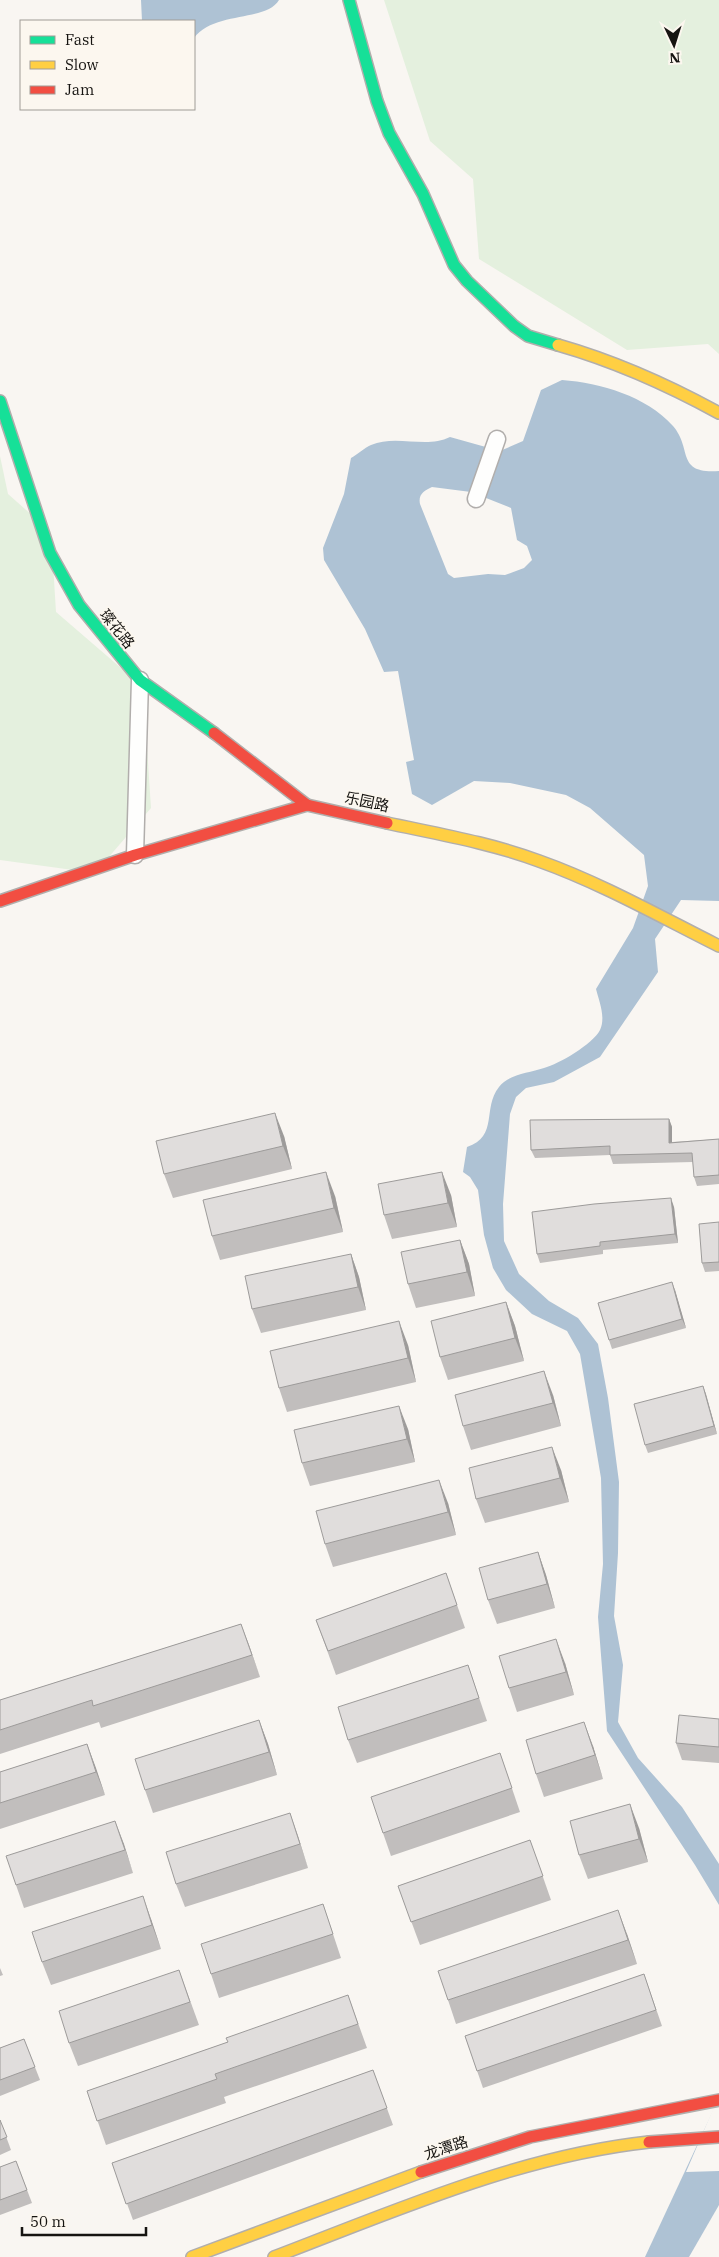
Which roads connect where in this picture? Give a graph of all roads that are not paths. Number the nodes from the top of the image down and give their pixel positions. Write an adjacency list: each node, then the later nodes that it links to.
1 (349, 0): 3 (street)
2 (0, 401): 6 (street, 璨花路)
3 (719, 413)
4 (497, 439): 5 (street)
5 (476, 499)
6 (140, 680): 7 (street, 璨花路); 8 (street)
7 (307, 805): 8 (street, 乐园路); 10 (street, 乐园路)
8 (135, 855): 9 (street, 乐园路)
9 (0, 901)
10 (719, 946)
11 (718, 2100): 13 (street, 龙潭路)
12 (719, 2137): 14 (street)
13 (192, 2257)
14 (274, 2257)

